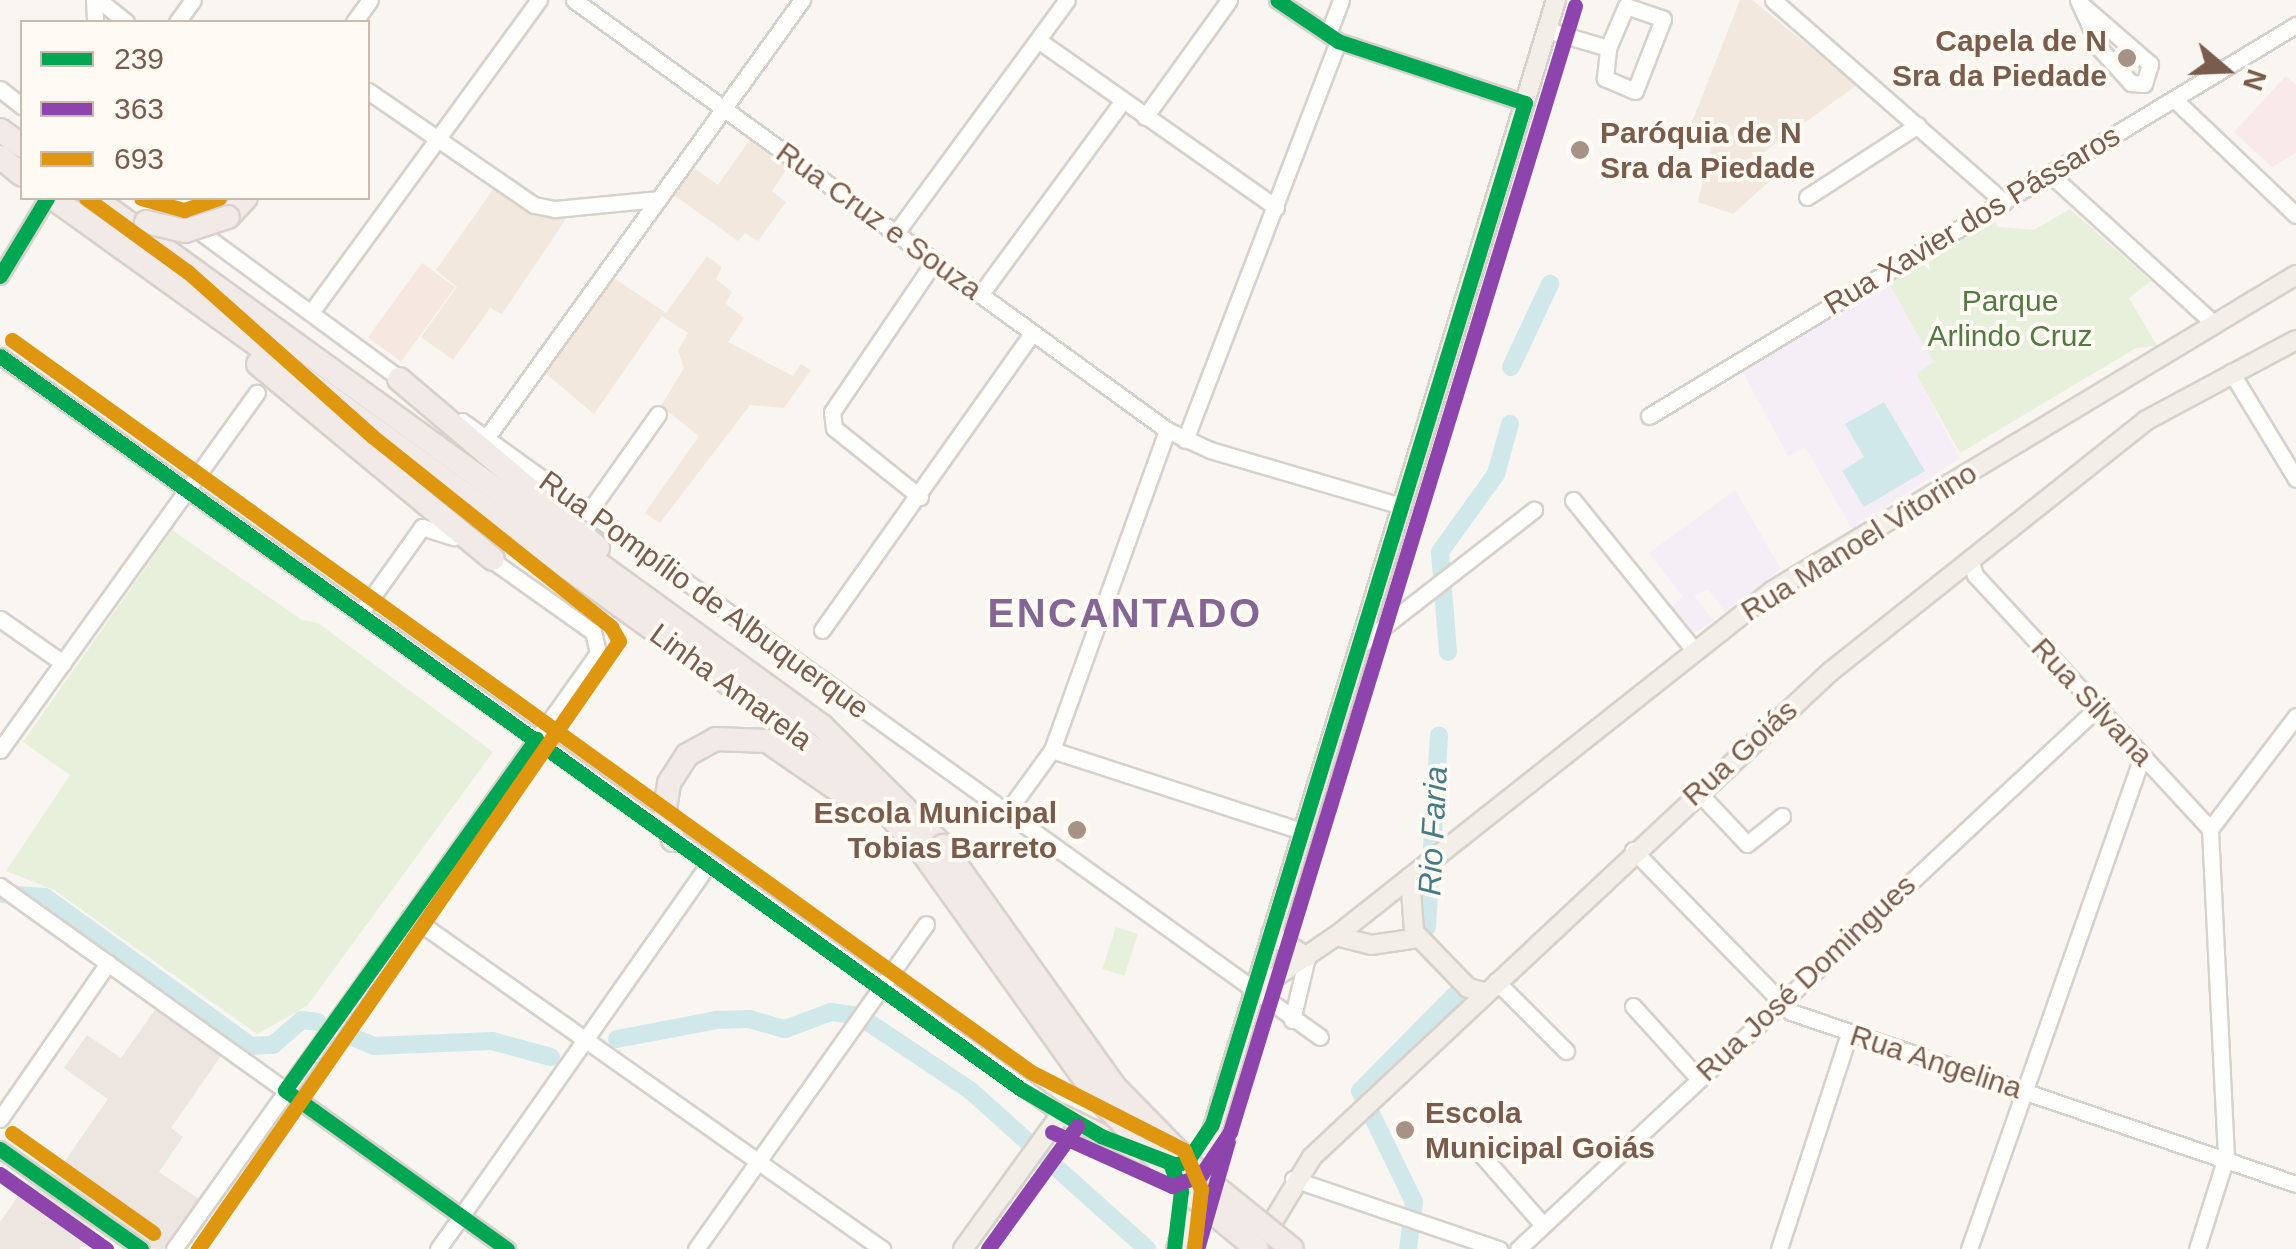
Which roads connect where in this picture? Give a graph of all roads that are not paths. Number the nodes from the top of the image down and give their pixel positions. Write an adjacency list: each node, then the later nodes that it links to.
1 (97, 0): 13 (street)
2 (539, 0): 28 (street)
3 (574, 0): 25 (street, Rua Cruz e Souza)
4 (779, 0): 12 (street)
5 (1067, 0): 17 (street)
6 (1230, 0): 26 (street)
7 (1277, 0): 16 (street)
8 (1341, 0): 16 (street)
9 (1556, 0): 15 (main road)
10 (1774, 0): 27 (street)
11 (2081, 3): 11 (street)
12 (798, 6): 25 (street)
13 (123, 20)
14 (2296, 25): 21 (street, Rua Xavier dos Pássaros)
15 (1547, 30): 18 (street); 23 (main road)
16 (1333, 38): 23 (street); 40 (street)
17 (1038, 40): 22 (street); 42 (street)
18 (1608, 48): 18 (street)
19 (0, 89): 24 (street)
20 (370, 92): 28 (street)
21 (2174, 98): 31 (street, Rua Xavier dos Pássaros); 41 (street)
22 (1122, 102): 26 (street); 47 (street)
23 (1525, 103): 65 (main road)
24 (20, 104)
25 (723, 108): 33 (street); 42 (street, Rua Cruz e Souza)
26 (1145, 117): 40 (street)
27 (1918, 124): 32 (street); 39 (street)
28 (436, 140): 33 (street); 48 (street)
29 (0, 157): 30 (highway)
30 (20, 173)
31 (2050, 174): 39 (street, Rua Xavier dos Pássaros); 49 (street)
32 (1807, 197)
33 (658, 199): 59 (street)
34 (97, 200): 72 (highway, Linha Amarela)
35 (98, 200): 37 (highway, bridge)
36 (157, 200): 48 (street, Rua Pompílio de Albuquerque)
37 (244, 200)
38 (56, 201): 45 (street); 46 (highway, Linha Amarela)
39 (2004, 202): 57 (street, Rua Xavier dos Pássaros)
40 (1276, 208): 60 (street)
41 (2296, 214)
42 (896, 234): 43 (street, Rua Cruz e Souza)
43 (934, 262): 47 (street, Rua Cruz e Souza); 63 (street)
44 (2296, 275): 49 (main road, Rua Manoel Vitorino)
45 (0, 276)
46 (176, 287): 68 (highway); 91 (highway, Linha Amarela)
47 (980, 296): 50 (street, Rua Cruz e Souza)
48 (312, 311): 54 (street, Rua Pompílio de Albuquerque)
49 (2214, 324): 75 (main road, Rua Manoel Vitorino)
50 (1032, 333): 58 (street, Rua Cruz e Souza); 63 (street)
51 (2296, 340): 53 (main road, Rua Goiás)
52 (0, 356): 62 (street)
53 (2231, 372): 61 (street); 69 (main road, Rua Goiás)
54 (399, 378): 59 (street, Rua Pompílio de Albuquerque); 72 (highway)
55 (257, 393): 62 (street)
56 (658, 414): 67 (street)
57 (1649, 416)
58 (1167, 430): 60 (street, Rua Cruz e Souza); 83 (street)
59 (487, 437): 67 (street, Rua Pompílio de Albuquerque)
60 (1185, 440): 65 (street, Rua Cruz e Souza)
61 (2296, 479)
62 (186, 489): 70 (street); 76 (street)
63 (920, 497): 73 (street)
64 (1572, 500): 75 (street)
65 (1402, 506): 74 (main road)
66 (1534, 510): 74 (street)
67 (588, 512): 86 (street, Rua Pompílio de Albuquerque)
68 (492, 560): 70 (street); 78 (street)
69 (1967, 567): 77 (street, Rua Silvana); 85 (main road, Rua Goiás)
70 (360, 614): 80 (street)
71 (0, 619): 76 (street)
72 (678, 620): 91 (highway, Linha Amarela)
73 (822, 630)
74 (1359, 646): 89 (main road)
75 (1695, 652): 94 (main road, Rua Manoel Vitorino)
76 (63, 663): 82 (street)
77 (2096, 709): 84 (street, Rua Silvana); 106 (street, Rua José Domingues)
78 (552, 716): 80 (street); 81 (street)
79 (2296, 716): 88 (street)
80 (516, 726): 81 (street)
81 (536, 739): 90 (street); 96 (street)
82 (0, 750)
83 (1052, 750): 86 (street); 89 (street)
84 (2142, 756): 88 (street, Rua Silvana); 115 (street)
85 (1698, 792): 87 (street); 92 (main road, Rua Goiás)
86 (1007, 812): 104 (street, Rua Pompílio de Albuquerque)
87 (1782, 816)
88 (2210, 830): 121 (street)
89 (1301, 831): 98 (main road)
90 (674, 840): 91 (highway); 93 (street)
91 (928, 848): 136 (highway, Linha Amarela, bridge); 137 (highway, Linha Amarela, bridge)
92 (1633, 850): 105 (main road, Rua Goiás); 106 (street, Rua Angelina)
93 (708, 866): 103 (street); 111 (street)
94 (1416, 873): 99 (main road, Rua Manoel Vitorino); 100 (main road)
95 (0, 886): 102 (street)
96 (410, 916): 111 (street); 114 (street)
97 (926, 924): 103 (street)
98 (1270, 934): 101 (main road); 104 (main road)
99 (1336, 936): 100 (main road); 101 (main road, Rua Manoel Vitorino)
100 (1419, 938): 105 (main road)
101 (1308, 957): 104 (main road, Rua Manoel Vitorino); 108 (street)
102 (108, 964): 114 (street); 117 (street)
103 (882, 988): 116 (street); 122 (street)
104 (1253, 992): 108 (street, Rua Pompílio de Albuquerque); 118 (main road)
105 (1479, 992): 112 (street); 124 (main road, Rua Goiás)
106 (1777, 1002): 109 (street, Rua Angelina); 113 (street, Rua José Domingues)
107 (1633, 1006): 113 (street)
108 (1292, 1020): 110 (street, Rua Pompílio de Albuquerque)
109 (1849, 1034): 115 (street, Rua Angelina); 140 (street)
110 (1320, 1037)
111 (586, 1041): 122 (street); 126 (street)
112 (1566, 1051)
113 (1698, 1078): 127 (street, Rua José Domingues)
114 (285, 1090): 126 (street); 129 (street)
115 (2024, 1092): 121 (street, Rua Angelina); 141 (street)
116 (1061, 1114): 123 (main road); 134 (main road)
117 (0, 1119)
118 (1212, 1124): 123 (main road); 135 (main road)
119 (0, 1149): 128 (street)
120 (1480, 1153): 127 (street)
121 (2226, 1157): 125 (street, Rua Angelina); 142 (street)
122 (757, 1162): 132 (street); 133 (street)
123 (1171, 1166): 135 (main road)
124 (1293, 1179): 136 (main road, Rua Goiás); 138 (street)
125 (2296, 1184)
126 (461, 1217): 130 (street); 131 (street)
127 (1543, 1226): 139 (street, Rua José Domingues)
128 (141, 1249)
129 (174, 1249)
130 (438, 1249)
131 (507, 1249)
132 (696, 1249)
133 (882, 1249)
134 (963, 1249)
135 (1175, 1249)
136 (1258, 1249)
137 (1292, 1249)
138 (1499, 1249)
139 (1518, 1249)
140 (1779, 1249)
141 (1969, 1249)
142 (2197, 1249)

